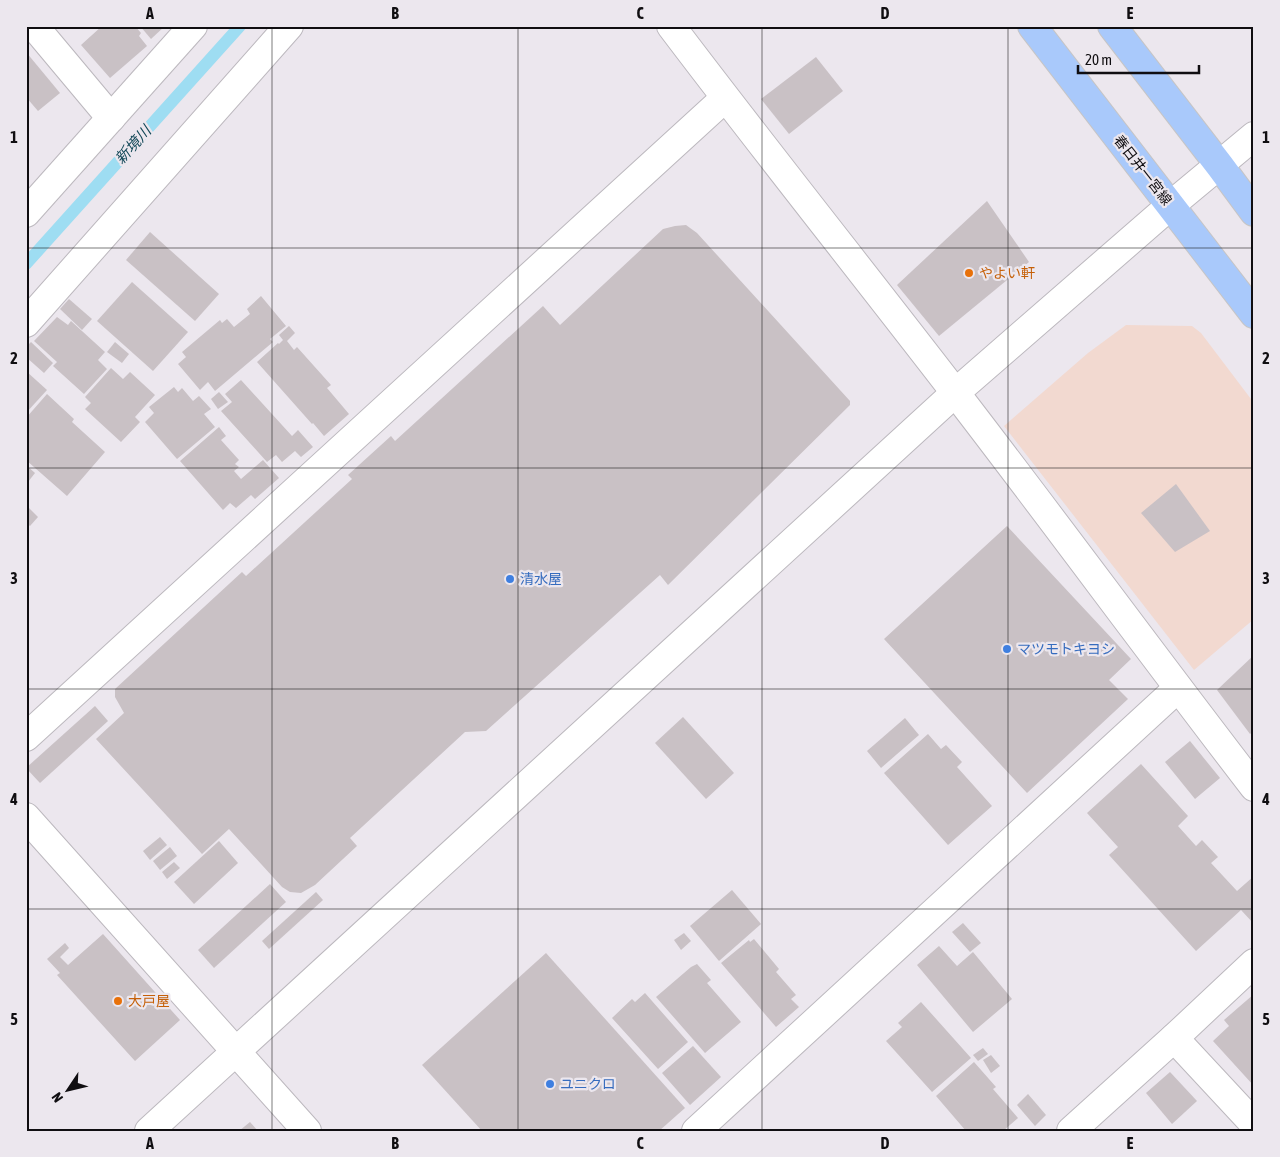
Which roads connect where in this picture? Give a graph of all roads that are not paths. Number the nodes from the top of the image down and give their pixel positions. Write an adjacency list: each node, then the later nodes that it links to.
1 (34, 26): 8 (street)
2 (193, 26): 8 (street)
3 (289, 26): 15 (street)
4 (671, 26): 7 (street)
5 (1032, 26): 11 (main road, 春日井一宮線)
6 (1112, 26): 10 (main road)
7 (726, 98): 16 (street); 18 (street)
8 (112, 118): 13 (street)
9 (1254, 136): 10 (street)
10 (1220, 166): 11 (street); 12 (main road)
11 (1171, 205): 14 (main road, 春日井一宮線); 16 (street)
12 (1254, 212)
13 (26, 213)
14 (1254, 314)
15 (26, 323)
16 (956, 393): 17 (street); 23 (street)
17 (1178, 688): 19 (street); 27 (street)
18 (26, 737)
19 (1254, 786)
20 (26, 817): 23 (street)
21 (1254, 963): 22 (street)
22 (1174, 1038): 24 (street); 28 (street)
23 (235, 1051): 25 (street); 26 (street)
24 (1254, 1124)
25 (149, 1131)
26 (307, 1131)
27 (696, 1131)
28 (1071, 1131)

